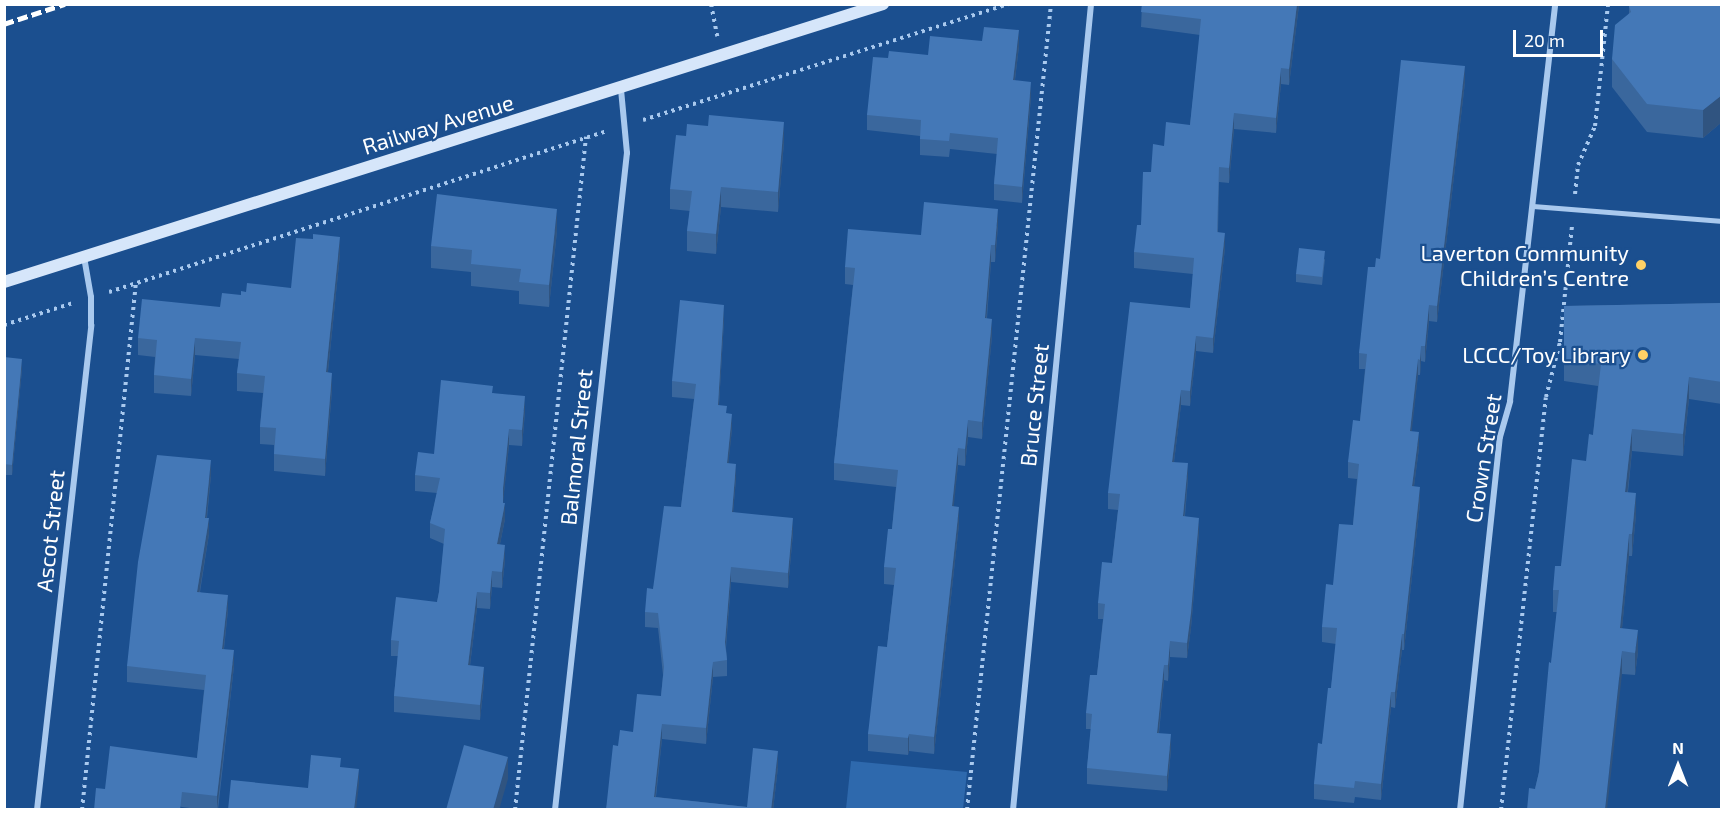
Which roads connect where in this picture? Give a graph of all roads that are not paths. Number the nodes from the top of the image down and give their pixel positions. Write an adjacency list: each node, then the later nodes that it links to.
1 (883, 4): 4 (street, Railway Avenue)
2 (1091, 4): 11 (street, Bruce Street)
3 (1555, 4): 5 (street, Crown Street)
4 (621, 89): 7 (street, Railway Avenue); 10 (street, Balmoral Street)
5 (1533, 206): 6 (lane); 12 (street, Crown Street)
6 (1722, 220)
7 (84, 257): 8 (street, Railway Avenue); 9 (street, Ascot Street)
8 (4, 282)
9 (38, 810)
10 (555, 810)
11 (1013, 810)
12 (1460, 810)

